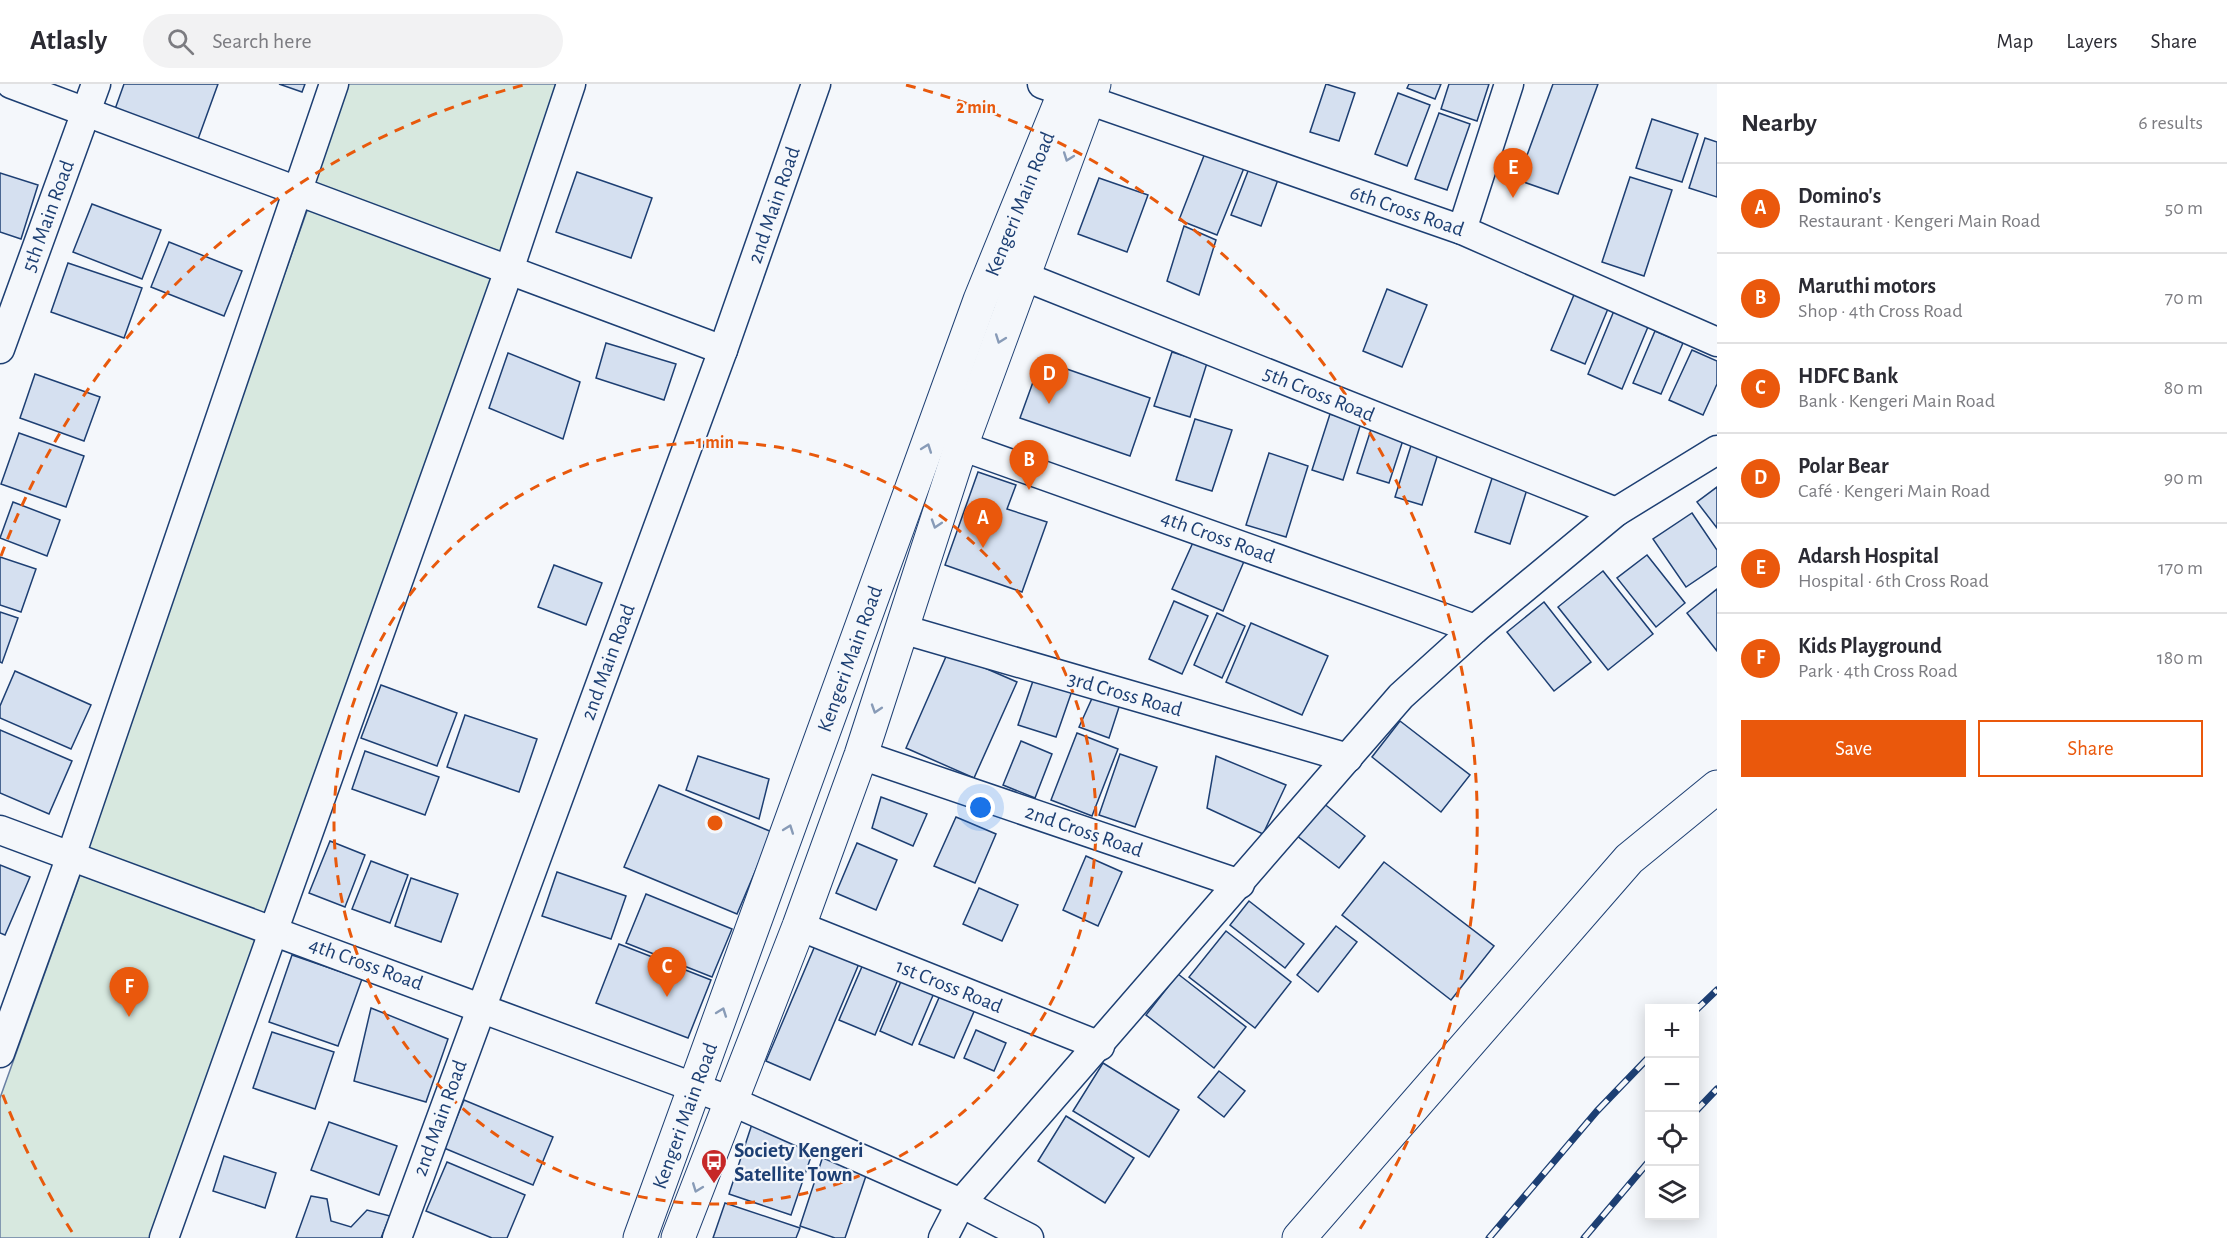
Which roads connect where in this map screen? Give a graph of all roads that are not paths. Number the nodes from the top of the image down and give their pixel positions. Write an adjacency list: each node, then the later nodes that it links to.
1 (10, 84): 8 (street)
2 (96, 84): 8 (street, 5th Main Road)
3 (334, 84): 9 (street)
4 (571, 84): 11 (street)
5 (816, 84): 15 (street, 2nd Main Road)
6 (1509, 84): 10 (street)
7 (1071, 89): 10 (street, 6th Cross Road); 12 (main road, Kengeri Main Road, one-way to 12); 32 (main road, Kengeri Main Road, one-way to 7)
8 (86, 112): 9 (street); 14 (street, 5th Main Road)
9 (300, 192): 11 (street); 25 (street)
10 (1462, 230): 13 (street, 6th Cross Road)
11 (509, 270): 15 (street); 28 (street)
12 (1023, 276): 16 (main road, Kengeri Main Road, one-way to 16); 18 (street, 5th Cross Road)
13 (1717, 342)
14 (0, 349)
15 (723, 350): 29 (street, 2nd Main Road)
16 (961, 446): 19 (main road, Kengeri Main Road, one-way to 19); 20 (street, 4th Cross Road)
17 (1717, 450): 18 (street)
18 (1616, 512): 20 (street)
19 (902, 629): 21 (main road, Kengeri Main Road, one-way to 21); 22 (street, 3rd Cross Road)
20 (1475, 629): 22 (street)
21 (861, 755): 26 (street, 2nd Cross Road); 27 (main road, Kengeri Main Road)
22 (1348, 758): 26 (street)
23 (1717, 787): 41 (main road)
24 (0, 830): 25 (street, 4th Cross Road)
25 (71, 856): 28 (street, 4th Cross Road); 31 (street)
26 (1240, 884): 30 (street)
27 (799, 926): 30 (street, 1st Cross Road); 33 (main road, Kengeri Main Road)
28 (272, 930): 29 (street, 4th Cross Road); 35 (street)
29 (480, 1006): 32 (street, 4th Cross Road); 36 (street, 2nd Main Road)
30 (1100, 1046): 34 (street)
31 (0, 1053)
32 (695, 1087): 33 (street, 4th Cross Road); 37 (main road, Kengeri Main Road)
33 (731, 1101): 34 (street, 4th Cross Road); 38 (main road, Kengeri Main Road, one-way to 38)
34 (961, 1203): 39 (street); 40 (street, 4th Cross Road)
35 (164, 1238)
36 (397, 1238)
37 (640, 1238)
38 (678, 1238)
39 (943, 1238)
40 (1029, 1238)
41 (1299, 1238)

